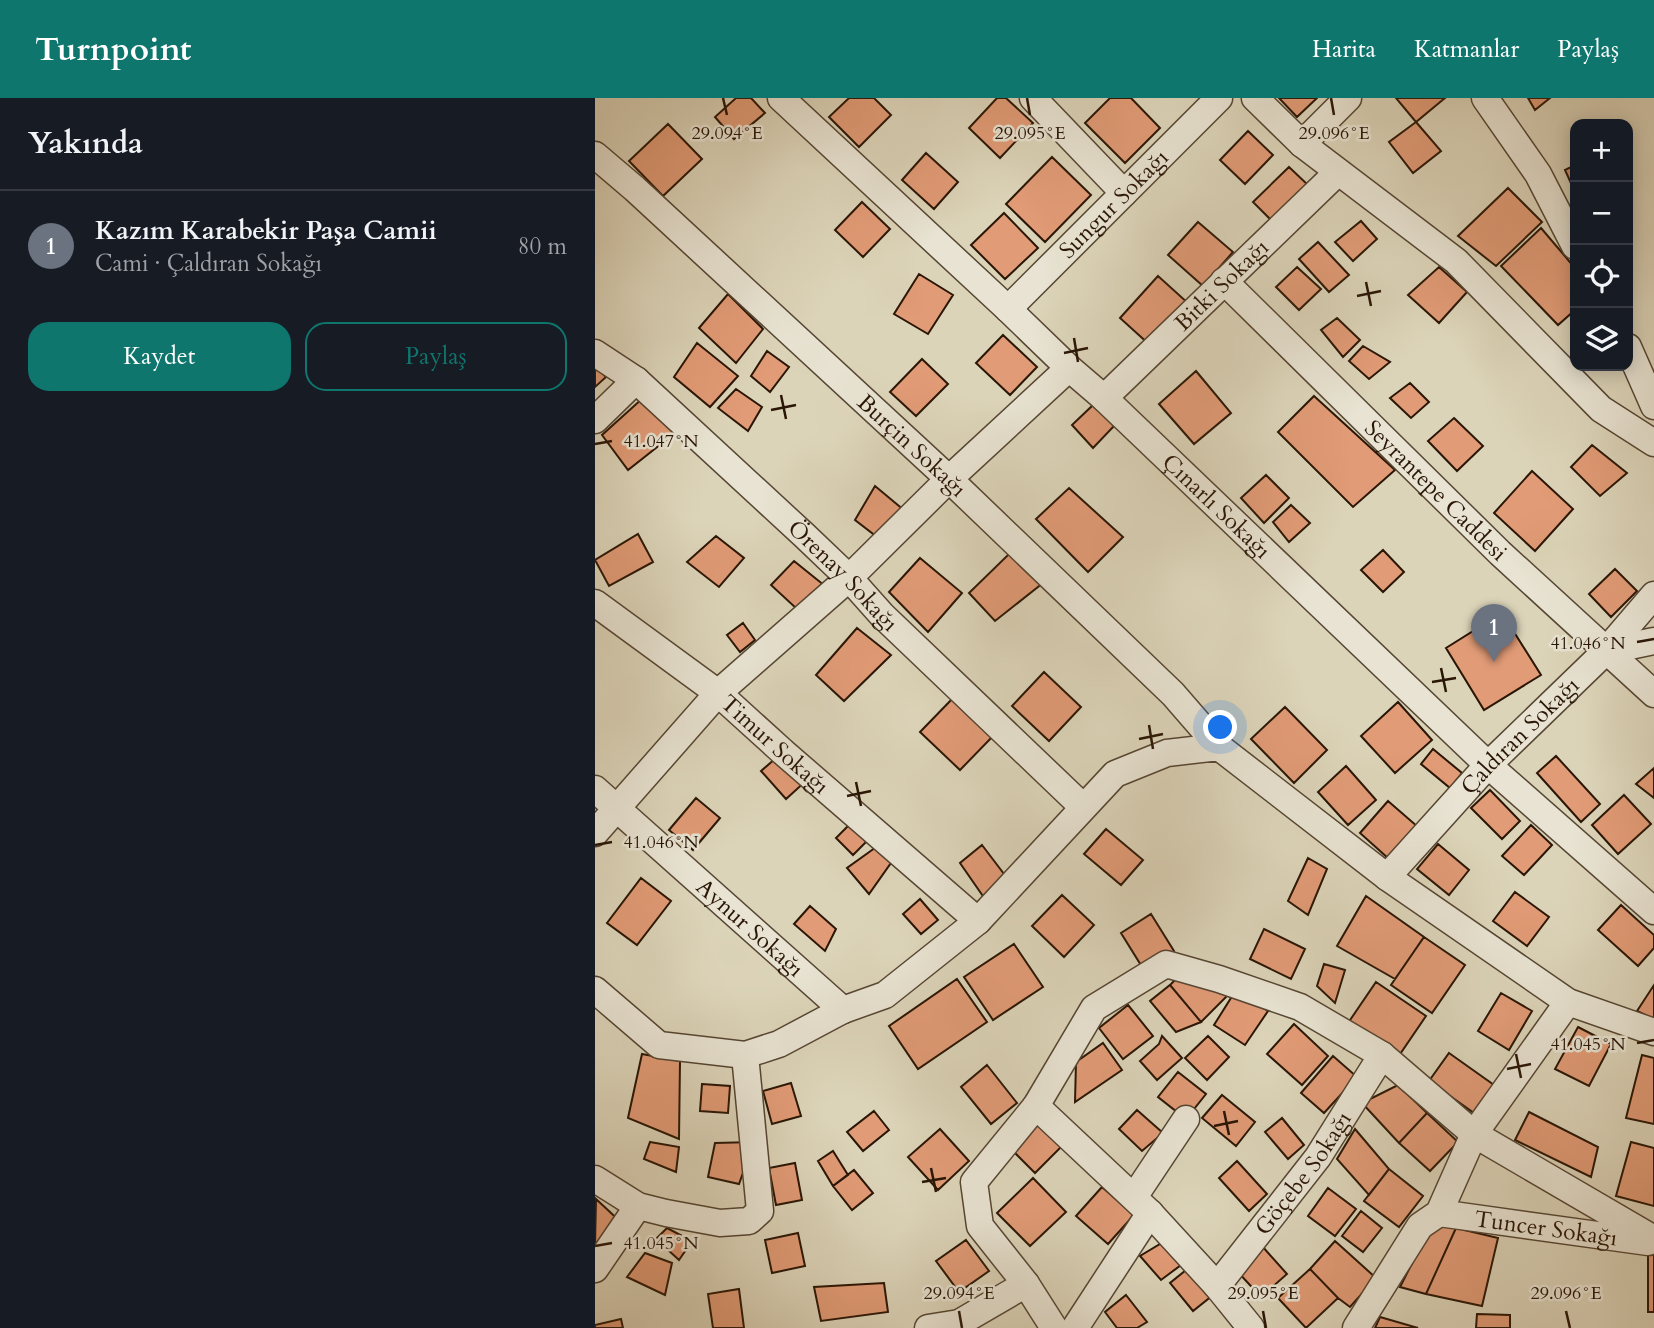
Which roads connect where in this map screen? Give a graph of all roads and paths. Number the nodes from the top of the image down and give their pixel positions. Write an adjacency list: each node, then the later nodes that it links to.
1 (781, 98): 13 (street, Çınarlı Sokağı)
2 (1033, 98): 10 (street)
3 (1219, 98): 10 (street, Sungur Sokağı)
4 (1255, 98): 7 (street)
5 (1348, 98): 7 (street)
6 (1485, 98): 11 (street)
7 (1302, 144): 9 (street)
8 (595, 155): 22 (street, Burçin Sokağı)
9 (1338, 172): 12 (street, Bitki Sokağı); 21 (street)
10 (1124, 193): 13 (street, Sungur Sokağı)
11 (1574, 245)
12 (1224, 281): 18 (street, Bitki Sokağı); 27 (street, Seyrantepe Caddesi)
13 (1007, 309): 16 (street, Çınarlı Sokağı)
14 (595, 353): 17 (street, Örenay Sokağı)
15 (1633, 358): 19 (street)
16 (1069, 368): 18 (street, Çınarlı Sokağı); 22 (street)
17 (636, 380): 20 (street); 23 (street, Örenay Sokağı)
18 (1104, 398): 31 (street, Çınarlı Sokağı)
19 (1654, 406)
20 (595, 420)
21 (1654, 443)
22 (949, 479): 23 (street); 30 (street, Burçin Sokağı)
23 (849, 578): 28 (street); 34 (street, Örenay Sokağı)
24 (1654, 595): 27 (street, Çaldıran Sokağı)
25 (595, 603): 28 (street, Timur Sokağı)
26 (1654, 641): 27 (street)
27 (1606, 651): 29 (street, Seyrantepe Caddesi); 31 (street, Çaldıran Sokağı)
28 (717, 693): 33 (street); 38 (street, Timur Sokağı)
29 (1654, 694)
30 (1219, 747): 34 (street); 36 (street, Burçin Sokağı)
31 (1488, 765): 36 (street, Çaldıran Sokağı); 37 (street, Çınarlı Sokağı)
32 (595, 789): 33 (street, Aynur Sokağı)
33 (617, 807): 35 (street); 41 (street, Aynur Sokağı)
34 (1083, 807): 38 (street)
35 (595, 833)
36 (1387, 877): 40 (street, Burçin Sokağı)
37 (1654, 911)
38 (978, 921): 41 (street)
39 (595, 990): 43 (street)
40 (1568, 1002): 42 (street, Burçin Sokağı); 47 (street)
41 (843, 1010): 43 (street)
42 (1654, 1031)
43 (745, 1055): 50 (street)
44 (1382, 1055): 45 (street); 47 (street); 55 (street, Göçebe Sokağı)
45 (1036, 1105): 49 (street); 54 (street)
46 (1186, 1119): 49 (street)
47 (1474, 1134): 51 (street); 52 (street)
48 (595, 1179): 50 (street)
49 (1142, 1205): 55 (street); 58 (street)
50 (638, 1206): 53 (street)
51 (1439, 1213): 52 (street, Tuncer Sokağı); 60 (street)
52 (1654, 1241)
53 (595, 1269)
54 (1026, 1284): 56 (street); 57 (street)
55 (1217, 1286): 59 (street)
56 (928, 1328)
57 (1053, 1328)
58 (1075, 1328)
59 (1251, 1328)
60 (1356, 1328)

